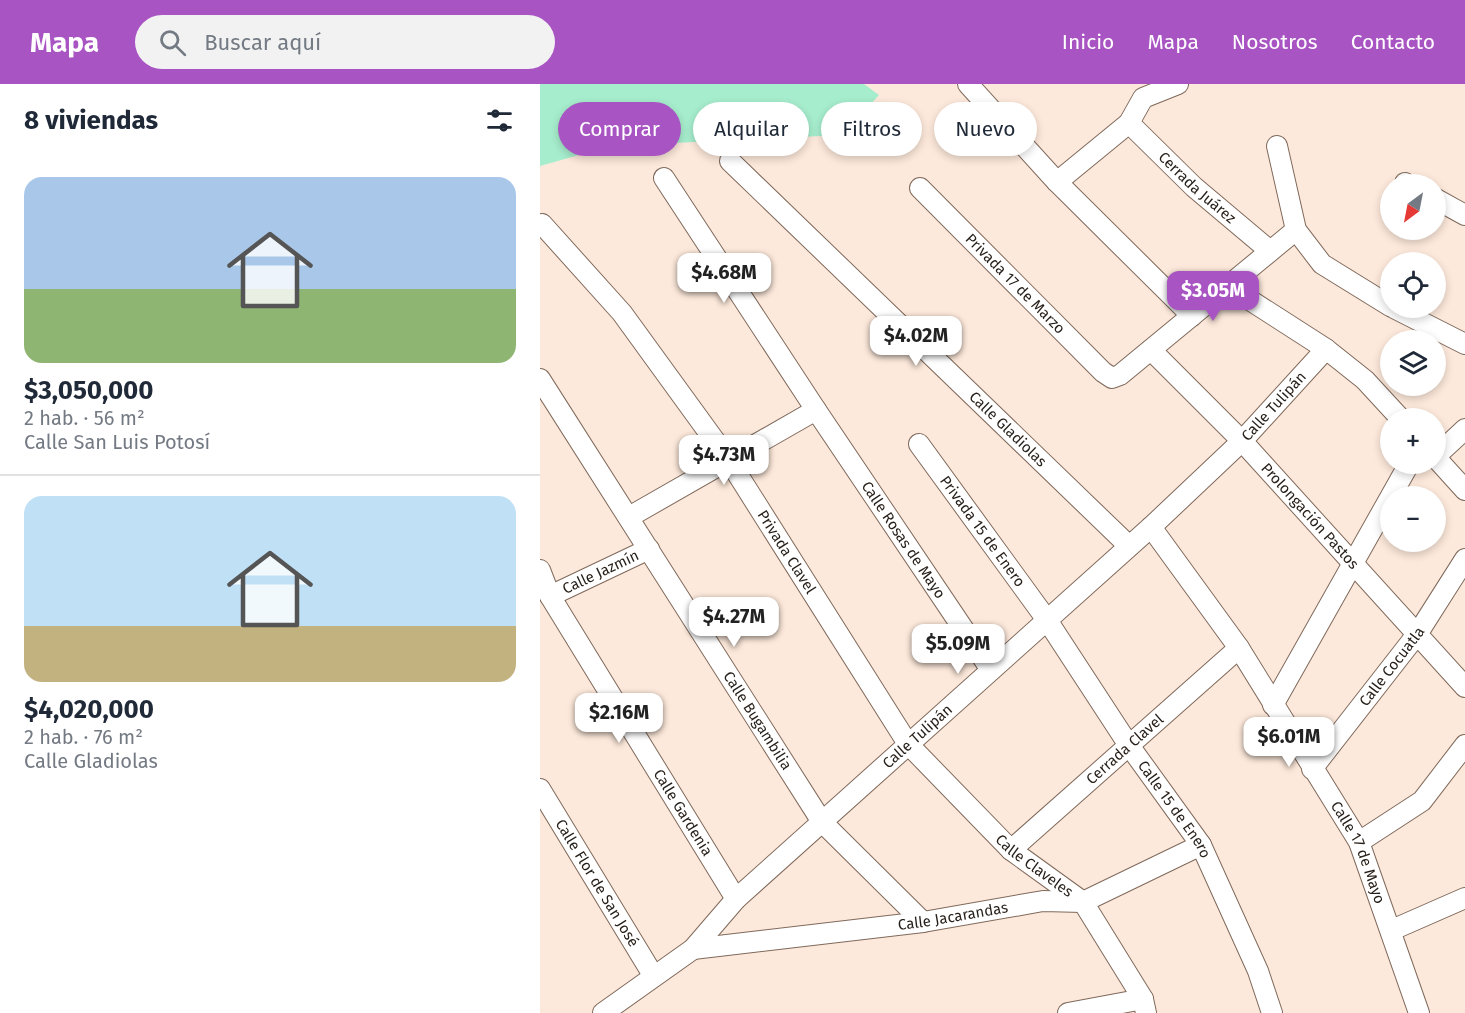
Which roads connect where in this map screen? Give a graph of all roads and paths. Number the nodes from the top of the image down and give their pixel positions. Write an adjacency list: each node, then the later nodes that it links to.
1 (968, 84): 7 (street)
2 (1178, 84): 3 (street)
3 (1129, 123): 7 (street); 13 (street, Cerrada Juárez)
4 (1277, 146): 12 (street)
5 (730, 161): 34 (street, Calle Gladiolas)
6 (664, 178): 23 (street, Calle Rosas de Mayo)
7 (1057, 182): 16 (street)
8 (920, 188): 20 (street, Privada 17 de Marzo)
9 (1446, 205): 10 (street)
10 (1465, 215)
11 (542, 224): 28 (street, Privada Clavel)
12 (1296, 230): 13 (street); 15 (street)
13 (1270, 251): 14 (street)
14 (1228, 286): 16 (street); 19 (street)
15 (1380, 300)
16 (1192, 316): 20 (street)
17 (1414, 318): 18 (street)
18 (1465, 344)
19 (1326, 349): 22 (street); 25 (street, Calle Tulipán)
20 (1151, 350): 25 (street, Prolongación Pastos)
21 (540, 379): 32 (street, Calle Bugambilia)
22 (1391, 408)
23 (816, 410): 28 (street); 43 (street, Calle Rosas de Mayo)
24 (1465, 429): 27 (street)
25 (1242, 441): 33 (street, Calle Tulipán); 37 (street, Prolongación Pastos)
26 (919, 444): 40 (street, Privada 15 de Enero)
27 (1446, 447)
28 (728, 459): 32 (street); 46 (street, Privada Clavel)
29 (1446, 468): 31 (street)
30 (1403, 474): 37 (street)
31 (1465, 490)
32 (629, 518): 35 (street, Calle Bugambilia)
33 (1151, 527): 34 (street, Calle Tulipán); 42 (street, Calle 17 de Mayo)
34 (1129, 546): 40 (street, Calle Tulipán)
35 (649, 549): 39 (street, Calle Jazmín); 51 (street, Calle Bugambilia)
36 (1465, 559): 41 (street, Calle Cocuatla)
37 (1353, 561): 41 (street, Prolongación Pastos); 45 (street)
38 (540, 570): 39 (street, Calle Gardenia)
39 (550, 596): 56 (street, Calle Gardenia)
40 (1047, 620): 43 (street, Calle Tulipán); 47 (street, Calle 15 de Enero)
41 (1418, 633): 44 (street, Prolongación Pastos); 49 (street, Calle Cocuatla)
42 (1239, 648): 45 (street, Calle 17 de Mayo); 47 (street, Cerrada Clavel)
43 (991, 670): 46 (street, Calle Tulipán)
44 (1465, 687)
45 (1274, 705): 49 (street, Calle 17 de Mayo)
46 (908, 744): 51 (street, Calle Tulipán); 54 (street, Calle Claveles)
47 (1128, 744): 53 (street, Calle 15 de Enero); 54 (street, Cerrada Clavel)
48 (1465, 745): 52 (street)
49 (1312, 769): 52 (street, Calle 17 de Mayo)
50 (540, 789): 61 (street, Calle Flor de San José)
51 (822, 822): 56 (street, Calle Tulipán); 58 (street, Calle Bugambilia)
52 (1359, 842): 59 (street, Calle 17 de Mayo)
53 (1201, 845): 57 (street, Calle Jacarandas); 65 (street, Calle 15 de Enero)
54 (1011, 850): 57 (street, Calle Claveles)
55 (1465, 898): 59 (street)
56 (736, 899): 60 (street, Calle Tulipán)
57 (1083, 902): 58 (street, Calle Jacarandas); 62 (street, Calle Claveles)
58 (923, 922): 60 (street, Calle Jacarandas)
59 (1392, 930): 66 (street, Calle 17 de Mayo)
60 (693, 948): 61 (street, Calle Tulipán)
61 (653, 975): 63 (street, Calle Tulipán)
62 (1144, 1006): 64 (street)
63 (603, 1013)
64 (1068, 1013)
65 (1272, 1013)
66 (1419, 1013)

